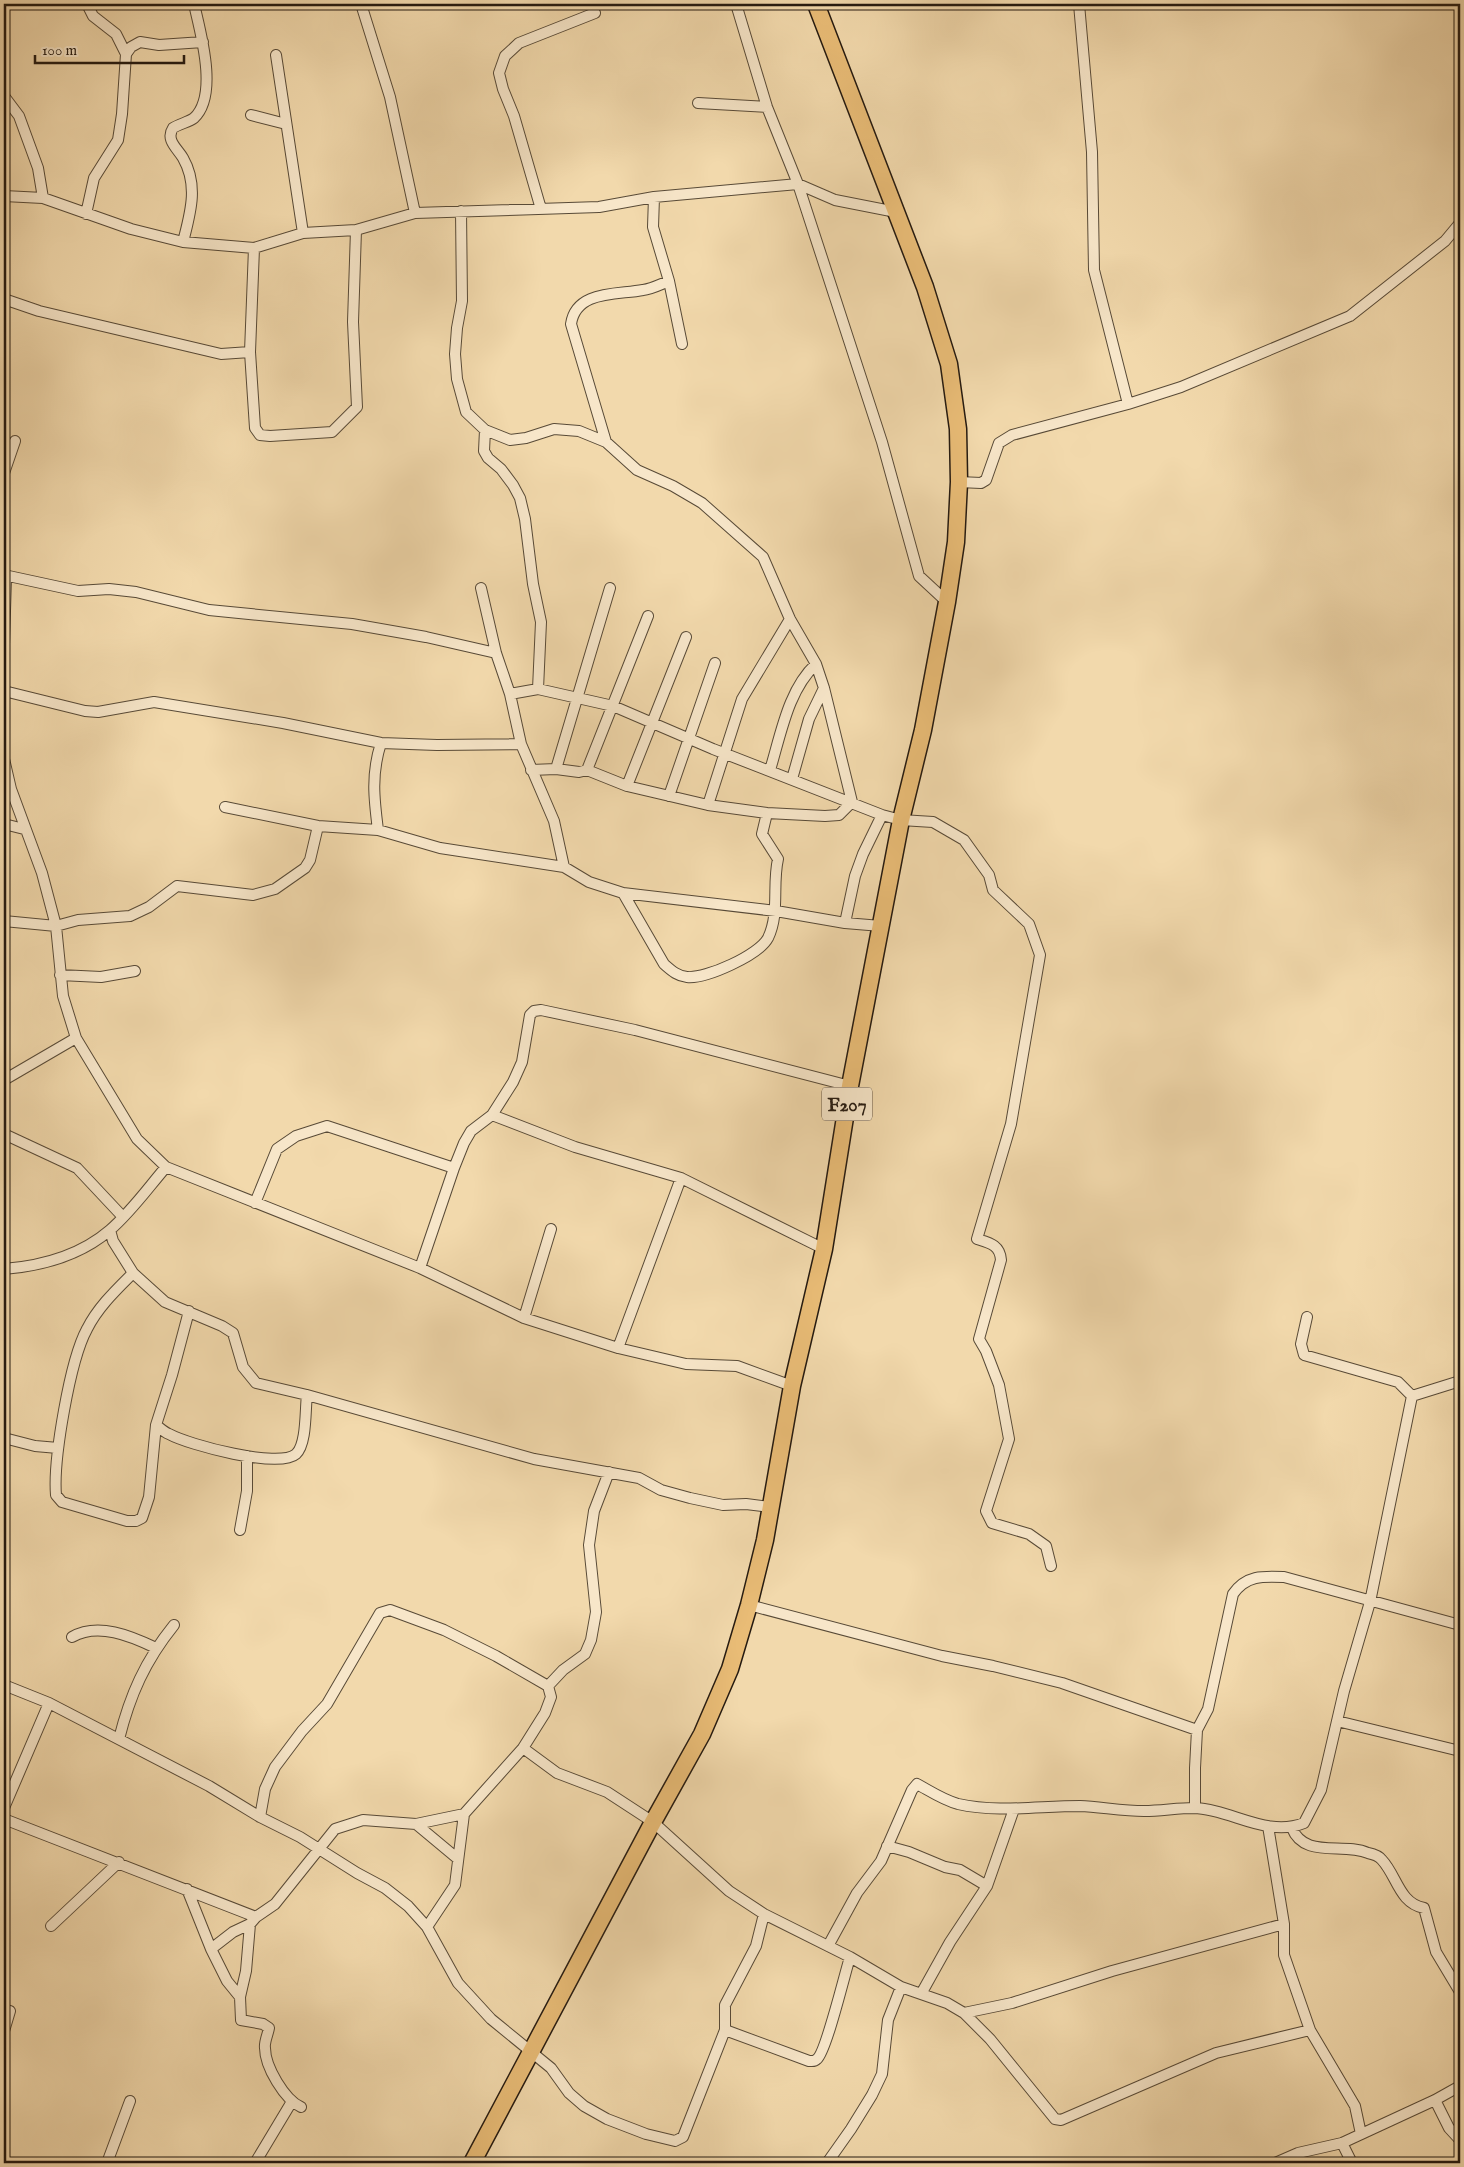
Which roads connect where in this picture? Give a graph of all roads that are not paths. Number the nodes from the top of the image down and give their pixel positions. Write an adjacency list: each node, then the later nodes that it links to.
1 (87, 4): 9 (street)
2 (194, 4): 8 (street)
3 (361, 4): 23 (street)
4 (736, 4): 13 (street)
5 (816, 4): 22 (main road, F207)
6 (1079, 4): 34 (street)
7 (595, 13): 20 (street)
8 (203, 42): 9 (street); 28 (street)
9 (126, 54): 24 (street)
10 (276, 54): 15 (street)
11 (4, 96): 19 (street)
12 (698, 103): 13 (street)
13 (767, 107): 16 (street)
14 (251, 115): 15 (street)
15 (286, 124): 27 (street)
16 (798, 184): 18 (street); 22 (street); 43 (street)
17 (4, 196): 19 (street)
18 (654, 197): 20 (street); 30 (street)
19 (43, 198): 24 (street)
20 (541, 208): 21 (street)
21 (461, 211): 23 (street); 35 (street)
22 (896, 212): 39 (main road, F207)
23 (415, 213): 26 (street)
24 (86, 214): 28 (street)
25 (1460, 223): 34 (street)
26 (356, 230): 27 (street); 33 (street)
27 (302, 233): 29 (street)
28 (183, 242): 29 (street)
29 (254, 248): 33 (street)
30 (669, 281): 32 (street); 37 (street)
31 (4, 299): 33 (street)
32 (682, 344)
33 (250, 352)
34 (1128, 404): 39 (street)
35 (485, 430): 37 (street); 51 (street)
36 (15, 441): 38 (street)
37 (606, 442): 45 (street)
38 (4, 473)
39 (959, 482): 43 (main road, F207)
40 (5, 576): 47 (street); 48 (street)
41 (481, 588): 48 (street)
42 (610, 588): 55 (street)
43 (946, 602): 75 (main road, F207)
44 (648, 616): 56 (street)
45 (790, 619): 50 (street); 61 (street)
46 (686, 637): 57 (street)
47 (4, 644)
48 (496, 653): 54 (street)
49 (715, 663): 58 (street)
50 (816, 664): 52 (street); 66 (street)
51 (538, 688): 54 (street); 55 (street)
52 (824, 688): 67 (street); 70 (street)
53 (4, 691): 59 (street)
54 (510, 694): 60 (street)
55 (577, 697): 56 (street); 63 (street)
56 (612, 706): 57 (street); 65 (street)
57 (653, 723): 58 (street); 68 (street)
58 (688, 737): 61 (street); 69 (street)
59 (381, 743): 60 (street); 79 (street)
60 (521, 744): 64 (street)
61 (724, 753): 66 (street); 71 (street)
62 (4, 759): 78 (street)
63 (556, 769): 64 (street); 65 (street)
64 (531, 770): 80 (street)
65 (587, 770): 68 (street)
66 (770, 770): 67 (street)
67 (792, 779): 70 (street)
68 (627, 786): 69 (street)
69 (669, 796): 71 (street)
70 (852, 802): 73 (street); 74 (street)
71 (708, 805): 73 (street)
72 (225, 807): 77 (street)
73 (767, 813): 82 (street)
74 (882, 815): 75 (street); 84 (street)
75 (901, 820): 86 (main road, F207); 120 (street)
76 (4, 824): 78 (street)
77 (318, 826): 79 (street); 85 (street)
78 (24, 829): 85 (street)
79 (378, 830): 80 (street)
80 (564, 867): 81 (street)
81 (623, 893): 82 (street); 82 (street)
82 (776, 911): 84 (street)
83 (4, 921): 85 (street)
84 (845, 923): 86 (street)
85 (56, 926): 88 (street)
86 (881, 926): 91 (main road, F207)
87 (135, 972): 88 (street)
88 (60, 974): 89 (street)
89 (76, 1038): 90 (street); 94 (street)
90 (4, 1080)
91 (850, 1086): 92 (street); 101 (main road, F207)
92 (492, 1116): 95 (street); 96 (street)
93 (4, 1134): 98 (street)
94 (166, 1167): 97 (street); 98 (street)
95 (454, 1168): 97 (street); 102 (street)
96 (681, 1178): 101 (street); 108 (street)
97 (254, 1204): 102 (street)
98 (123, 1217): 100 (street)
99 (551, 1229): 106 (street)
100 (110, 1230): 103 (street); 104 (street)
101 (824, 1249): 110 (main road, F207)
102 (420, 1268): 106 (street)
103 (4, 1269)
104 (133, 1273): 105 (street); 115 (street)
105 (188, 1311): 111 (street); 113 (street)
106 (524, 1318): 108 (street)
107 (1307, 1318): 112 (street)
108 (618, 1348): 110 (street)
109 (1460, 1381): 112 (street)
110 (792, 1386): 118 (main road, F207)
111 (307, 1394): 116 (street); 117 (street)
112 (1412, 1396): 121 (street)
113 (156, 1425): 115 (street); 116 (street)
114 (4, 1438): 115 (street)
115 (58, 1448)
116 (246, 1456): 119 (street)
117 (609, 1472): 118 (street); 128 (street)
118 (770, 1507): 122 (main road, F207)
119 (240, 1530)
120 (1050, 1566)
121 (1370, 1602): 124 (street); 130 (street); 131 (street)
122 (749, 1605): 131 (street); 141 (main road, F207)
123 (174, 1625): 126 (street)
124 (1460, 1625)
125 (72, 1637): 126 (street)
126 (156, 1648): 132 (street)
127 (4, 1685): 129 (street)
128 (548, 1686): 133 (street); 139 (street)
129 (48, 1704): 132 (street); 135 (street)
130 (1337, 1721): 134 (street); 144 (street)
131 (1198, 1730): 136 (street)
132 (119, 1740): 139 (street)
133 (523, 1748): 138 (street); 141 (street)
134 (1460, 1751)
135 (4, 1808)
136 (1195, 1808): 137 (street); 143 (street)
137 (1014, 1809): 145 (street); 149 (street)
138 (464, 1814): 142 (street); 147 (street)
139 (260, 1817): 146 (street)
140 (4, 1819): 148 (street)
141 (653, 1822): 151 (street); 168 (main road, F207)
142 (416, 1824): 146 (street); 147 (street)
143 (1268, 1826): 144 (street); 153 (street)
144 (1292, 1828): 160 (street)
145 (886, 1846): 149 (street); 156 (street)
146 (320, 1849): 152 (street); 155 (street)
147 (458, 1859): 155 (street)
148 (119, 1862): 150 (street); 154 (street)
149 (987, 1886): 161 (street)
150 (188, 1889): 152 (street); 157 (street)
151 (764, 1914): 156 (street); 165 (street)
152 (253, 1920): 157 (street); 162 (street)
153 (1284, 1924): 164 (street); 166 (street)
154 (50, 1926)
155 (427, 1927): 168 (street)
156 (828, 1946): 158 (street)
157 (211, 1949): 162 (street)
158 (850, 1957): 159 (street); 165 (street)
159 (901, 1987): 161 (street); 178 (street)
160 (1460, 1992)
161 (921, 1994): 164 (street)
162 (240, 1997): 176 (street)
163 (10, 2011): 167 (street)
164 (964, 2013): 166 (street)
165 (725, 2030): 168 (street)
166 (1310, 2030): 172 (street)
167 (4, 2031)
168 (531, 2051): 177 (main road, F207)
169 (1460, 2086): 170 (street)
170 (1435, 2100): 172 (street); 173 (street)
171 (130, 2101): 175 (street)
172 (1361, 2134): 174 (street)
173 (1460, 2140)
174 (1342, 2143): 179 (street); 180 (street)
175 (107, 2163)
176 (255, 2163)
177 (472, 2163)
178 (827, 2163)
179 (1275, 2163)
180 (1352, 2163)

